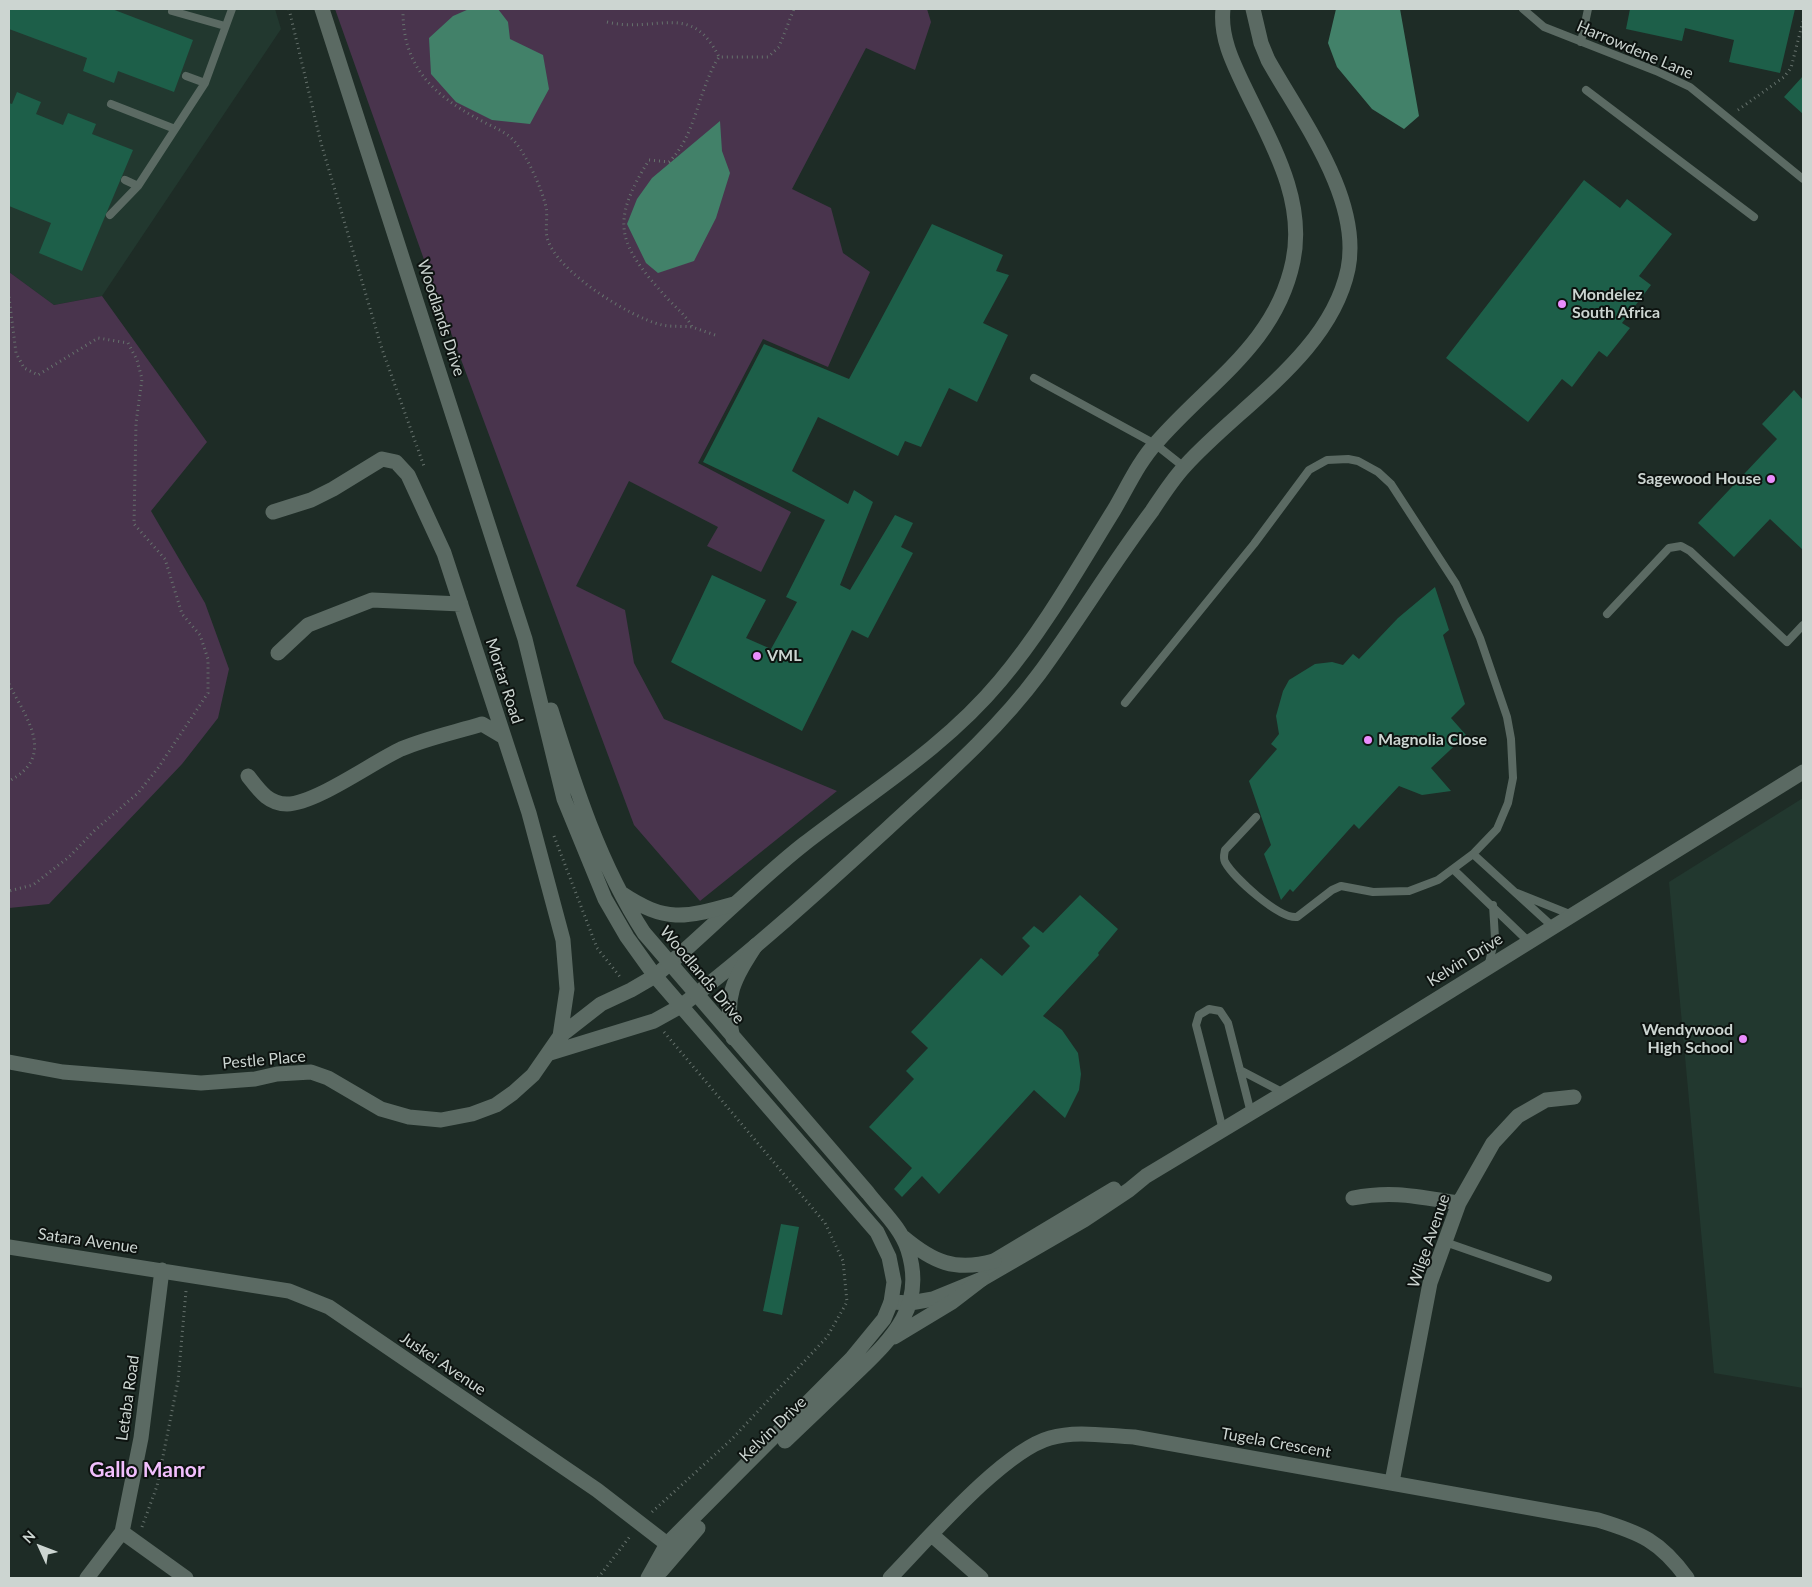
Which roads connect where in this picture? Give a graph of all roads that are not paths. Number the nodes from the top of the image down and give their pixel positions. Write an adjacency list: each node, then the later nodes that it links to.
1 (232, 9): 8 (lane)
2 (322, 9): 27 (street, Woodlands Drive)
3 (1223, 9): 21 (street)
4 (1253, 9): 22 (street)
5 (1523, 9): 9 (lane, Harrowdene Lane)
6 (1588, 9): 9 (lane)
7 (172, 12): 8 (lane)
8 (225, 26): 11 (lane)
9 (1581, 42): 15 (lane, Harrowdene Lane)
10 (186, 76): 11 (lane)
11 (205, 83): 14 (lane)
12 (1586, 90): 19 (lane)
13 (111, 104): 14 (lane)
14 (175, 129): 17 (lane)
15 (1803, 178)
16 (125, 180): 17 (lane)
17 (138, 186): 18 (lane)
18 (110, 215)
19 (1754, 217)
20 (1034, 378): 21 (lane)
21 (1155, 444): 22 (lane); 38 (street)
22 (1184, 467): 43 (street)
23 (273, 512): 24 (street, Mortar Road)
24 (461, 604): 28 (street); 30 (street, Mortar Road)
25 (1607, 614): 26 (lane)
26 (1803, 625)
27 (525, 639): 36 (street, Woodlands Drive); 46 (street, Woodlands Drive)
28 (278, 653)
29 (1125, 703): 34 (lane)
30 (504, 737): 32 (street); 49 (street, Mortar Road)
31 (1803, 772): 40 (street, Kelvin Drive)
32 (248, 776)
33 (1256, 817): 35 (lane)
34 (1473, 854): 35 (lane); 37 (lane)
35 (1454, 870): 39 (lane)
36 (618, 891): 38 (street); 44 (street, Woodlands Drive)
37 (1518, 893): 40 (lane); 41 (lane)
38 (734, 904): 44 (street)
39 (1493, 906): 42 (lane); 45 (lane)
40 (1572, 915): 41 (street, Kelvin Drive)
41 (1552, 926): 42 (street, Kelvin Drive)
42 (1528, 941): 45 (street, Kelvin Drive)
43 (756, 945): 47 (street); 50 (street)
44 (668, 964): 46 (street); 47 (street, Woodlands Drive)
45 (1488, 967): 54 (street, Kelvin Drive)
46 (655, 976): 48 (street, Woodlands Drive); 49 (street)
47 (695, 995): 48 (street); 50 (street, Woodlands Drive)
48 (681, 1006): 51 (street); 68 (street, Woodlands Drive)
49 (560, 1036): 51 (street, Mortar Road)
50 (733, 1040): 61 (street, Woodlands Drive)
51 (550, 1053): 52 (street, Pestle Place)
52 (9, 1062)
53 (1240, 1070): 54 (lane); 56 (lane); 57 (lane)
54 (1284, 1093): 56 (street, Kelvin Drive)
55 (1574, 1097): 60 (street, Wilge Avenue)
56 (1251, 1113): 57 (street, Kelvin Drive)
57 (1223, 1130): 58 (street, Kelvin Drive)
58 (1146, 1176): 64 (street, Kelvin Drive); 67 (street, Kelvin Drive)
59 (1353, 1198): 60 (street)
60 (1459, 1203): 62 (street, Wilge Avenue)
61 (900, 1234): 64 (street); 69 (street, Woodlands Drive)
62 (1445, 1242): 66 (lane); 71 (street, Wilge Avenue)
63 (9, 1247): 65 (street, Satara Avenue)
64 (994, 1261): 69 (street, Kelvin Drive)
65 (162, 1270): 72 (street, Letaba Road); 74 (street, Juskei Avenue)
66 (1548, 1278)
67 (982, 1279): 69 (street, Kelvin Drive); 70 (street)
68 (892, 1298): 69 (street, Kelvin Drive); 74 (street, Kelvin Drive)
69 (911, 1299): 70 (street, Kelvin Drive)
70 (890, 1339): 74 (street, Kelvin Drive)
71 (1392, 1482): 73 (street, Tugela Crescent); 81 (street, Tugela Crescent)
72 (122, 1532): 75 (street, Letaba Road); 76 (street)
73 (932, 1534): 79 (street, Tugela Crescent); 80 (street)
74 (672, 1548): 77 (street, Kelvin Drive); 78 (street, Kelvin Drive)
75 (87, 1578)
76 (186, 1578)
77 (648, 1578)
78 (655, 1578)
79 (890, 1578)
80 (981, 1578)
81 (1687, 1578)

